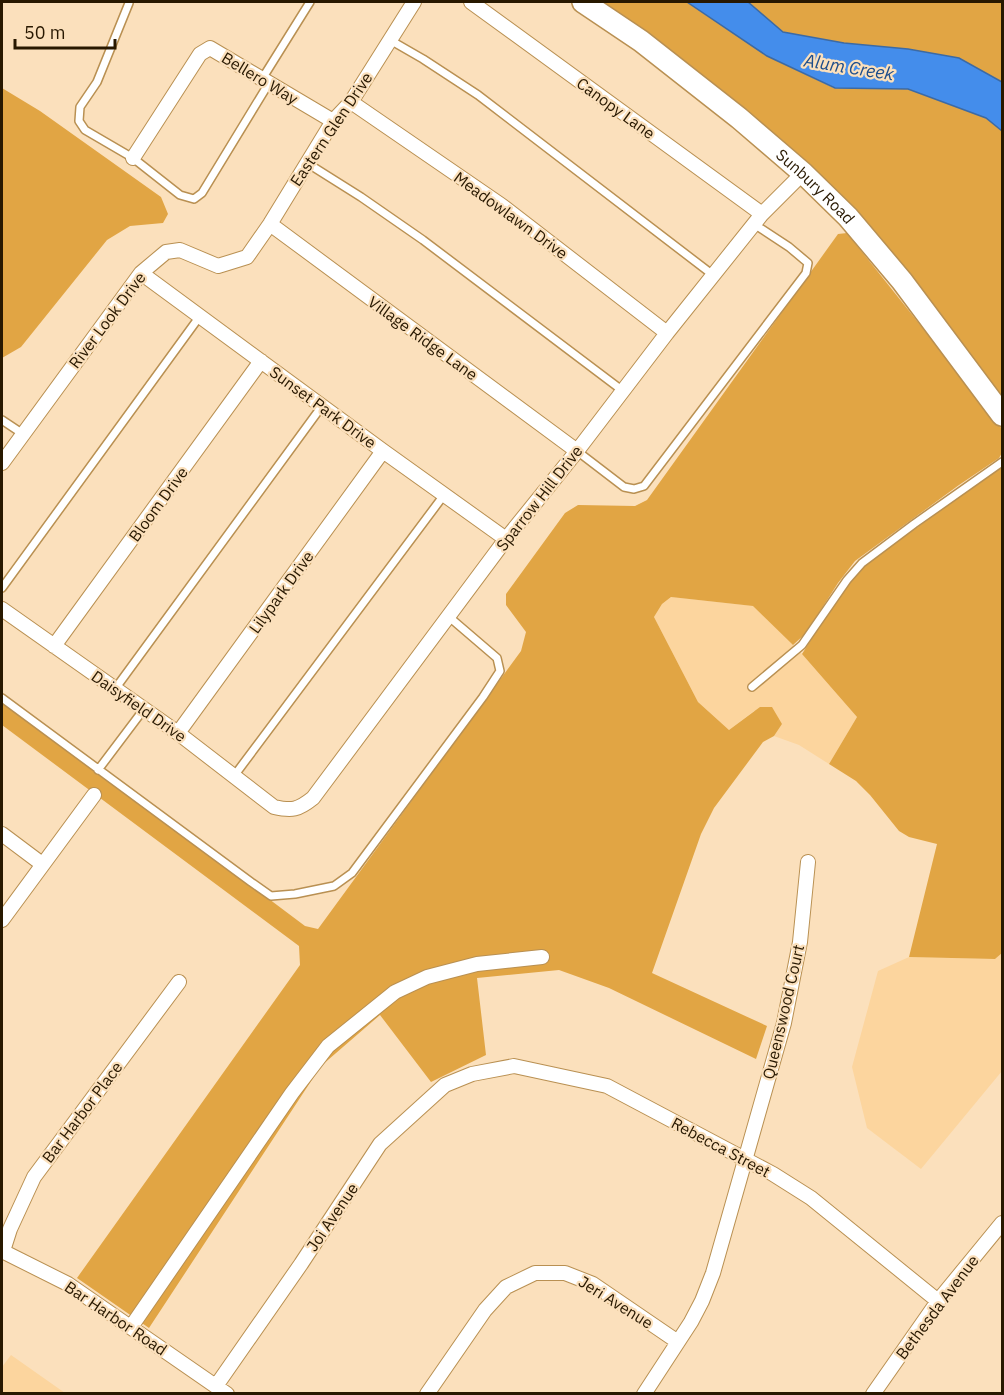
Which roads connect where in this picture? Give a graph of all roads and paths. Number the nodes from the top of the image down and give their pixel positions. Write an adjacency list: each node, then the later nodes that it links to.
1 (310, 2): 7 (lane)
2 (414, 2): 6 (street, Eastern Glen Drive)
3 (471, 2): 13 (street, Canopy Lane)
4 (583, 2): 12 (main road, Sunbury Road)
5 (129, 3): 10 (lane)
6 (390, 40): 8 (street, Eastern Glen Drive); 17 (lane)
7 (266, 81): 9 (street, Bellero Way); 10 (street, Bellero Way); 10 (lane)
8 (351, 102): 9 (street, Eastern Glen Drive); 19 (street, Meadowlawn Drive)
9 (333, 121): 11 (street, Eastern Glen Drive)
10 (133, 158)
11 (307, 163): 14 (street, Eastern Glen Drive); 21 (lane)
12 (803, 173): 13 (street, Sparrow Hill Drive); 23 (main road, Sunbury Road)
13 (758, 219): 17 (street, Sparrow Hill Drive); 27 (lane)
14 (270, 224): 15 (street, Eastern Glen Drive); 27 (street, Village Ridge Lane)
15 (247, 256): 16 (street, River Look Drive)
16 (141, 273): 18 (street, Sunset Park Drive); 25 (street, River Look Drive)
17 (713, 275): 19 (street, Sparrow Hill Drive)
18 (200, 316): 20 (street, Sunset Park Drive); 32 (lane)
19 (667, 333): 21 (street, Sparrow Hill Drive)
20 (261, 362): 22 (street, Sunset Park Drive); 35 (street, Bloom Drive)
21 (622, 391): 27 (street, Sparrow Hill Drive)
22 (322, 406): 26 (street, Sunset Park Drive); 37 (lane)
23 (1002, 415)
24 (2, 420): 25 (lane)
25 (23, 434): 29 (street, River Look Drive)
26 (383, 451): 30 (street, Sunset Park Drive); 40 (street, Lilypark Drive)
27 (577, 451): 31 (street, Sparrow Hill Drive)
28 (1002, 462): 36 (lane)
29 (2, 463)
30 (444, 495): 31 (street, Sunset Park Drive); 42 (lane)
31 (506, 539): 34 (street, Sparrow Hill Drive)
32 (2, 588)
33 (2, 609): 35 (street, Daisyfield Drive)
34 (448, 616): 41 (lane); 44 (street, Sparrow Hill Drive)
35 (54, 646): 37 (street, Daisyfield Drive)
36 (752, 687)
37 (115, 689): 39 (street, Daisyfield Drive)
38 (2, 698): 41 (lane)
39 (144, 709): 40 (street, Daisyfield Drive); 41 (lane)
40 (178, 733): 42 (street, Daisyfield Drive)
41 (98, 770)
42 (234, 776): 44 (street, Daisyfield Drive)
43 (94, 795): 47 (street)
44 (274, 807)
45 (2, 834): 47 (street)
46 (808, 862): 52 (street, Queenswood Court)
47 (42, 864): 48 (street)
48 (2, 920)
49 (542, 957): 56 (street)
50 (179, 982): 54 (street, Bar Harbor Place)
51 (472, 1074): 52 (street, Rebecca Street); 58 (street, Joi Avenue)
52 (746, 1160): 55 (street, Rebecca Street); 57 (street, Queenswood Court)
53 (1002, 1223): 55 (street, Bethesda Avenue)
54 (2, 1251): 56 (street, Bar Harbor Road)
55 (938, 1301): 61 (street, Bethesda Avenue)
56 (130, 1327): 58 (street, Bar Harbor Road)
57 (678, 1342): 59 (street, Jeri Avenue); 60 (street, Queenswood Court)
58 (221, 1390)
59 (427, 1394)
60 (644, 1394)
61 (873, 1394)

